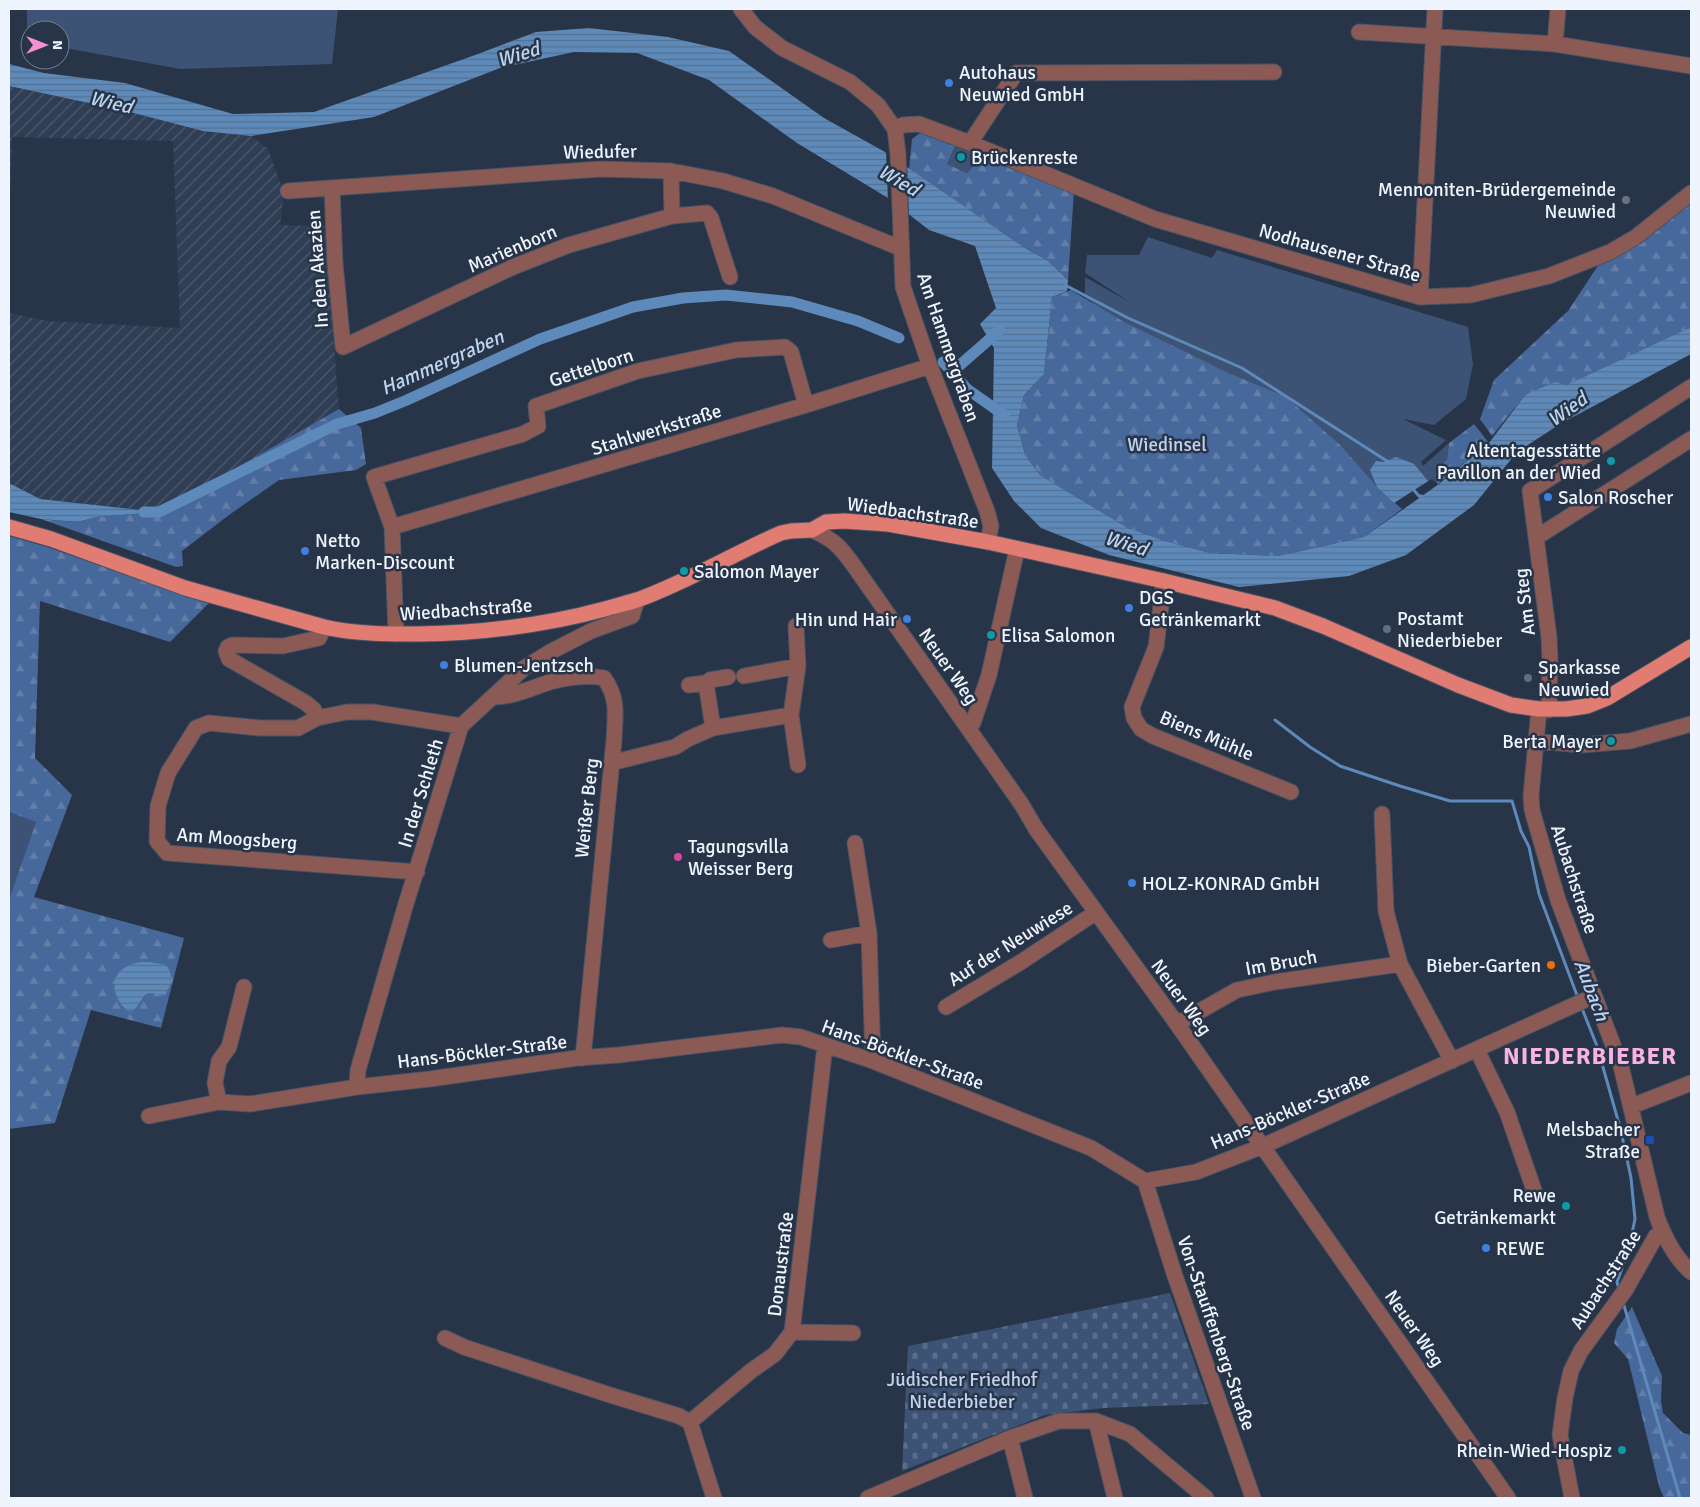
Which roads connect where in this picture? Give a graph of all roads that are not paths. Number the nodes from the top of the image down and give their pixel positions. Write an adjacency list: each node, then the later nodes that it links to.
1 (741, 9): 9 (street)
2 (1435, 9): 5 (street)
3 (1558, 9): 6 (street)
4 (1359, 32): 5 (street)
5 (1434, 38): 6 (street); 18 (street)
6 (1555, 44): 7 (street)
7 (1691, 66)
8 (1274, 72): 10 (street)
9 (895, 129): 10 (street, Nodhausener Straße); 16 (street, Am Hammergraben)
10 (970, 142): 18 (street, Nodhausener Straße)
11 (671, 171): 12 (street, Wiedufer); 15 (street); 16 (street, Wiedufer)
12 (332, 188): 13 (street, Wiedufer); 19 (street, In den Akazien)
13 (288, 191)
14 (1691, 193): 18 (street, Nodhausener Straße)
15 (672, 216): 17 (street, Marienborn); 19 (street, Marienborn)
16 (900, 248): 20 (street, Am Hammergraben)
17 (730, 278)
18 (1420, 297)
19 (343, 347)
20 (930, 366): 22 (street, Stahlwerkstraße); 28 (street, Am Hammergraben)
21 (1691, 387): 27 (street, Am Steg)
22 (806, 405): 25 (street, Stahlwerkstraße); 25 (street, Gettelborn)
23 (1691, 439): 27 (street)
24 (9, 527): 33 (main road, Wiedbachstraße)
25 (392, 527): 34 (street)
26 (812, 530): 28 (main road, Wiedbachstraße); 31 (main road, Wiedbachstraße); 47 (street, Neuer Weg)
27 (1537, 537): 42 (street, Am Steg)
28 (988, 542): 29 (main road, Wiedbachstraße)
29 (1017, 549): 30 (main road, Wiedbachstraße); 47 (street)
30 (1164, 581): 42 (main road, Wiedbachstraße); 52 (street, Biens Mühle)
31 (637, 600): 34 (main road, Wiedbachstraße); 41 (street, In der Schleth)
32 (796, 626): 36 (street)
33 (324, 627): 34 (main road, Wiedbachstraße); 44 (street)
34 (396, 634)
35 (1691, 647): 42 (main road, Wiedbachstraße)
36 (798, 666): 37 (street); 43 (street)
37 (744, 676)
38 (728, 677): 39 (street)
39 (706, 682): 40 (street); 48 (street)
40 (690, 685)
41 (494, 697): 46 (street, In der Schleth); 50 (street, Weißer Berg)
42 (1544, 710): 49 (street, Aubachstraße)
43 (791, 715): 48 (street); 51 (street)
44 (317, 718): 46 (street, Am Moogsberg); 55 (street, Am Moogsberg)
45 (1691, 724): 49 (street)
46 (461, 726): 55 (street, In der Schleth)
47 (968, 727): 56 (street, Neuer Weg)
48 (713, 728): 50 (street)
49 (1537, 741): 61 (street, Aubachstraße)
50 (611, 763): 66 (street, Weißer Berg)
51 (798, 766)
52 (1291, 792)
53 (1382, 814): 59 (street)
54 (854, 843): 57 (street)
55 (417, 872): 70 (street, In der Schleth)
56 (1095, 912): 62 (street, Auf der Neuwiese); 63 (street, Neuer Weg)
57 (868, 933): 58 (street); 67 (street)
58 (832, 940)
59 (1400, 964): 63 (street, Im Bruch); 68 (street)
60 (244, 987): 71 (street)
61 (1583, 1000): 65 (street, Hans-Böckler-Straße); 72 (street, Aubachstraße)
62 (946, 1007)
63 (1177, 1024): 74 (street, Neuer Weg)
64 (824, 1046): 66 (street, Hans-Böckler-Straße); 67 (street, Hans-Böckler-Straße); 79 (street, Donaustraße)
65 (1477, 1050): 68 (street, Hans-Böckler-Straße); 76 (street)
66 (583, 1058): 70 (street, Hans-Böckler-Straße)
67 (873, 1061): 75 (street, Hans-Böckler-Straße)
68 (1452, 1061): 74 (street, Hans-Böckler-Straße)
69 (1691, 1083): 72 (street)
70 (357, 1087): 71 (street, Hans-Böckler-Straße)
71 (219, 1102): 73 (street, Hans-Böckler-Straße)
72 (1632, 1106): 77 (street, Aubachstraße)
73 (149, 1116)
74 (1262, 1146): 75 (street, Hans-Böckler-Straße); 91 (street, Neuer Weg)
75 (1146, 1181): 90 (street, Von-Stauffenberg-Straße)
76 (1534, 1190)
77 (1662, 1232): 78 (street); 92 (street, Aubachstraße)
78 (1691, 1272)
79 (792, 1332): 80 (street); 83 (street, Donaustraße)
80 (853, 1333)
81 (445, 1338): 83 (street)
82 (1096, 1420): 84 (street); 88 (street); 89 (street)
83 (690, 1422): 85 (street)
84 (1010, 1438): 86 (street); 87 (street)
85 (714, 1498)
86 (868, 1498)
87 (1025, 1498)
88 (1115, 1498)
89 (1206, 1498)
90 (1253, 1498)
91 (1508, 1498)
92 (1572, 1498)

